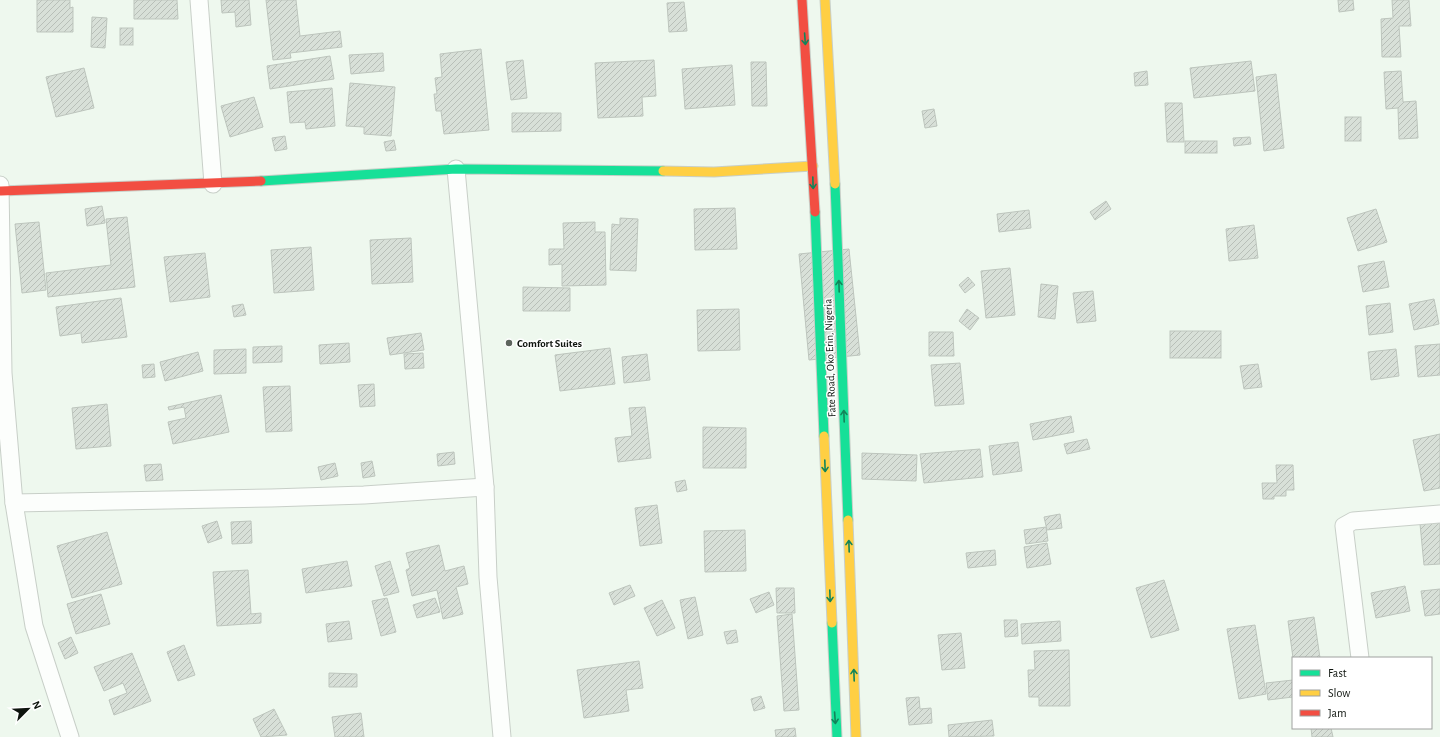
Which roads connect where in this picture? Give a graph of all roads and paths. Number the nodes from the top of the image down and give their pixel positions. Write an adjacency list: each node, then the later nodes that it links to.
1 (199, 0): 6 (street)
2 (802, 0): 4 (street, Fate Road, Oko Erin, Nigeria, one-way to 4)
3 (825, 0): 16 (street, Fate Road, Oko Erin, Nigeria, one-way to 3)
4 (813, 166): 5 (street); 15 (street, Fate Road, Oko Erin, Nigeria, one-way to 15)
5 (456, 169): 6 (street); 9 (street)
6 (213, 184): 7 (street)
7 (0, 188): 8 (street)
8 (2, 373): 10 (street)
9 (485, 486): 10 (street); 14 (street)
10 (14, 503): 13 (street)
11 (1440, 514): 12 (street)
12 (1360, 657)
13 (70, 737)
14 (502, 737)
15 (837, 737)
16 (856, 737)

